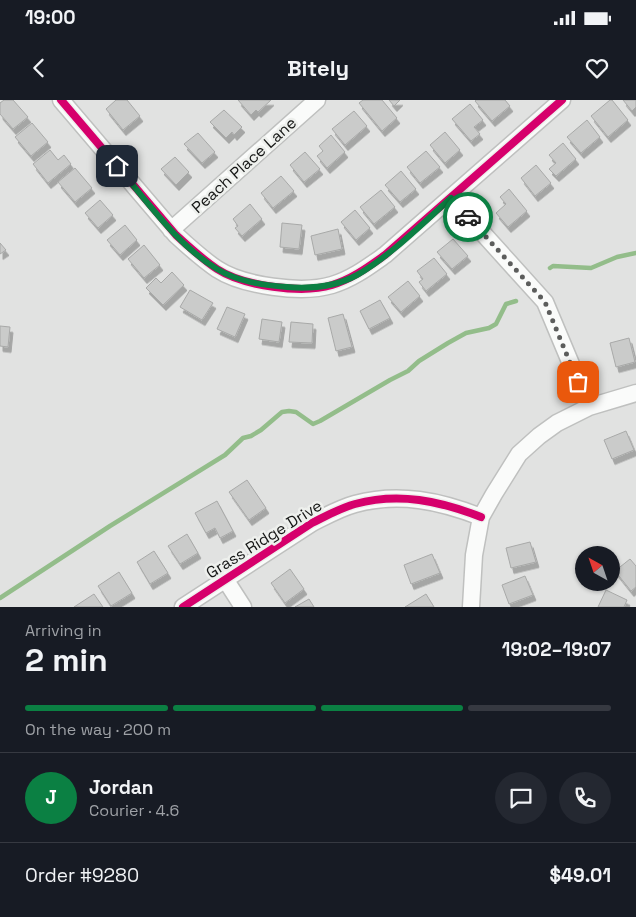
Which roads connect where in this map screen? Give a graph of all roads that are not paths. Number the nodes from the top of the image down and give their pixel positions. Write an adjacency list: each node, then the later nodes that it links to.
1 (318, 100): 5 (street, Peach Place Lane)
2 (562, 100): 4 (street)
3 (66, 102): 5 (street)
4 (451, 198): 5 (street); 7 (street)
5 (172, 230)
6 (636, 393): 7 (street)
7 (589, 407): 8 (street)
8 (481, 517): 9 (street, Grass Ridge Drive); 12 (street)
9 (225, 579): 10 (street, Grass Ridge Drive); 11 (street)
10 (183, 607)
11 (243, 607)
12 (471, 607)

